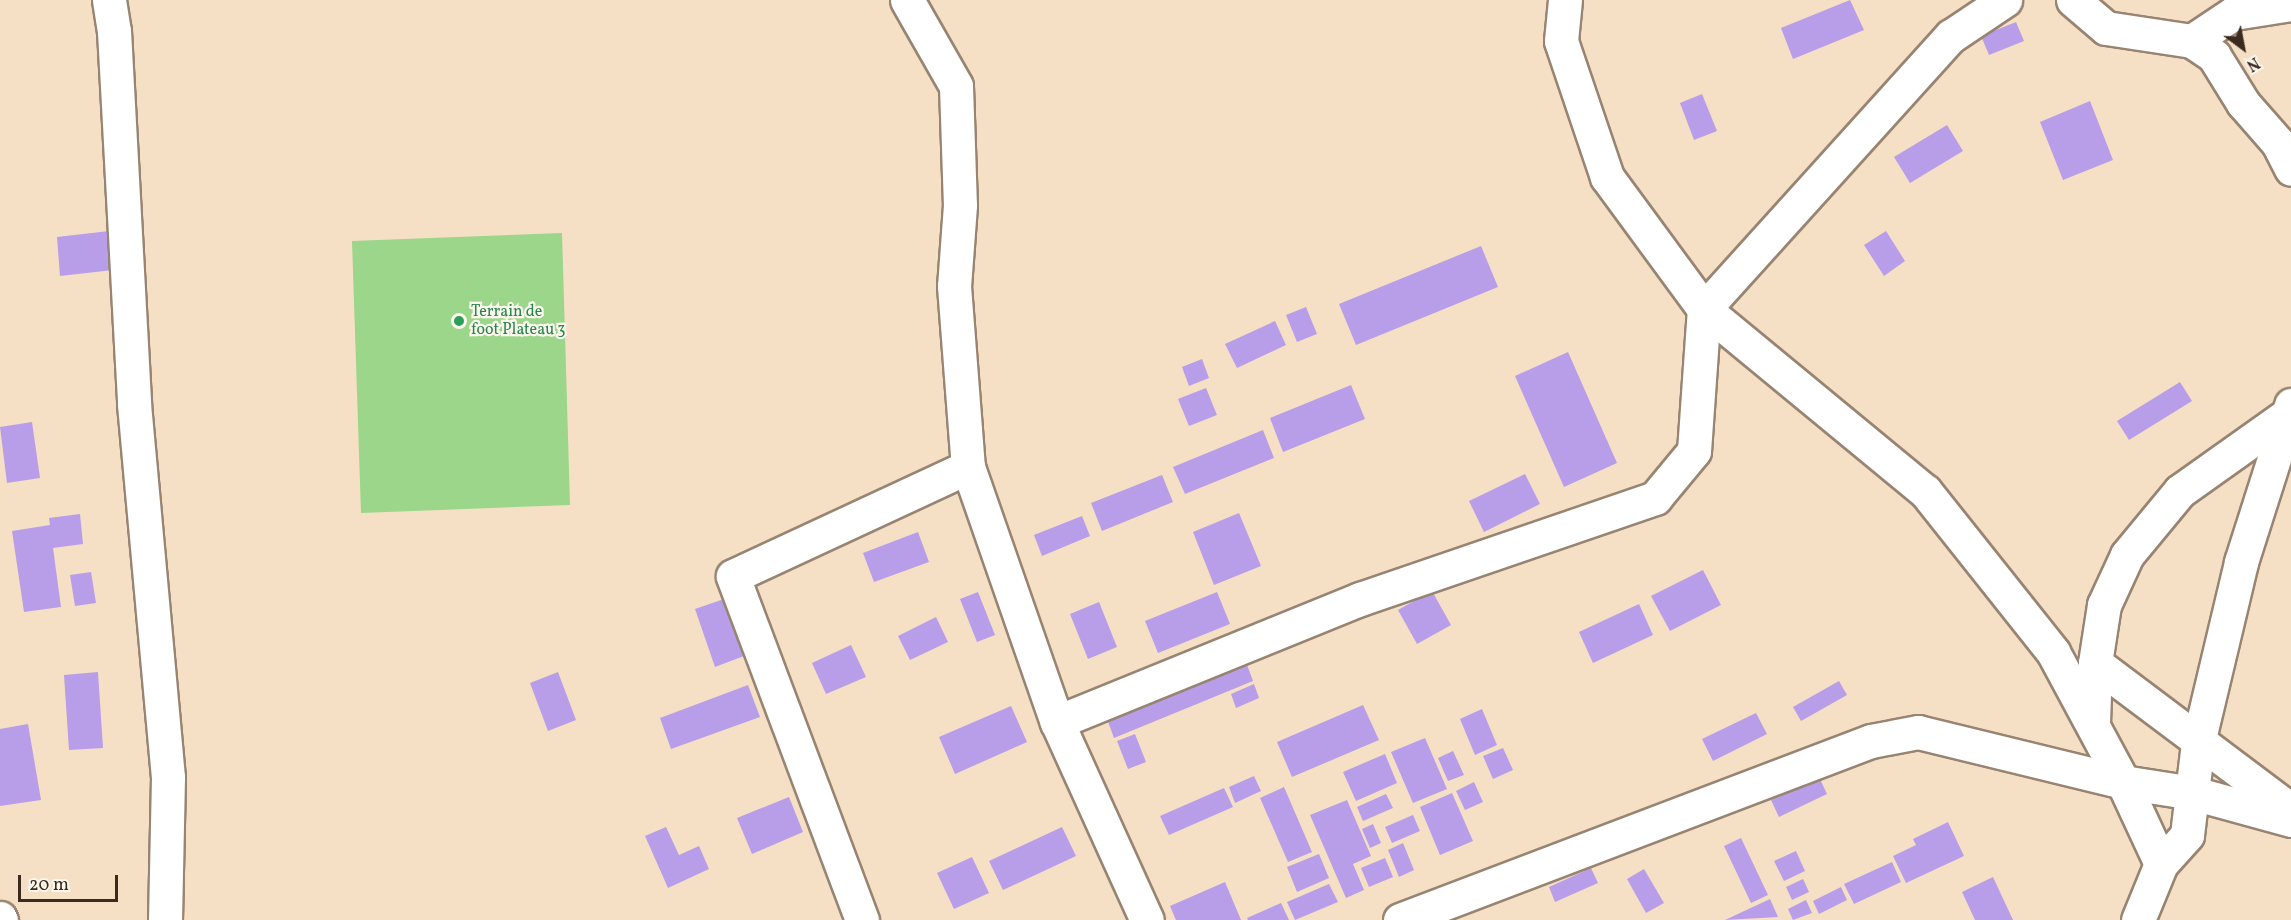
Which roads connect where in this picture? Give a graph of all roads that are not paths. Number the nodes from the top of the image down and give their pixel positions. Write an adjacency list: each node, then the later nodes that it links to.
1 (109, 0): 21 (street)
2 (907, 0): 11 (street)
3 (1565, 0): 9 (street)
4 (2005, 0): 9 (street)
5 (2073, 0): 7 (street)
6 (2291, 4): 7 (street)
7 (2192, 41): 8 (street)
8 (2291, 169)
9 (1704, 309): 13 (street); 14 (street)
10 (2290, 410): 12 (street); 15 (street)
11 (968, 467): 13 (street); 22 (street)
12 (2095, 663): 14 (street); 15 (street)
13 (1057, 722): 23 (street)
14 (2093, 726): 16 (street)
15 (2198, 743): 17 (street); 18 (street)
16 (2123, 782): 17 (street); 20 (street); 24 (street)
17 (2193, 793): 19 (street); 20 (street)
18 (2291, 810)
19 (2291, 820)
20 (2161, 864): 25 (street)
21 (165, 920)
22 (862, 920)
23 (1147, 920)
24 (1400, 920)
25 (2138, 920)

